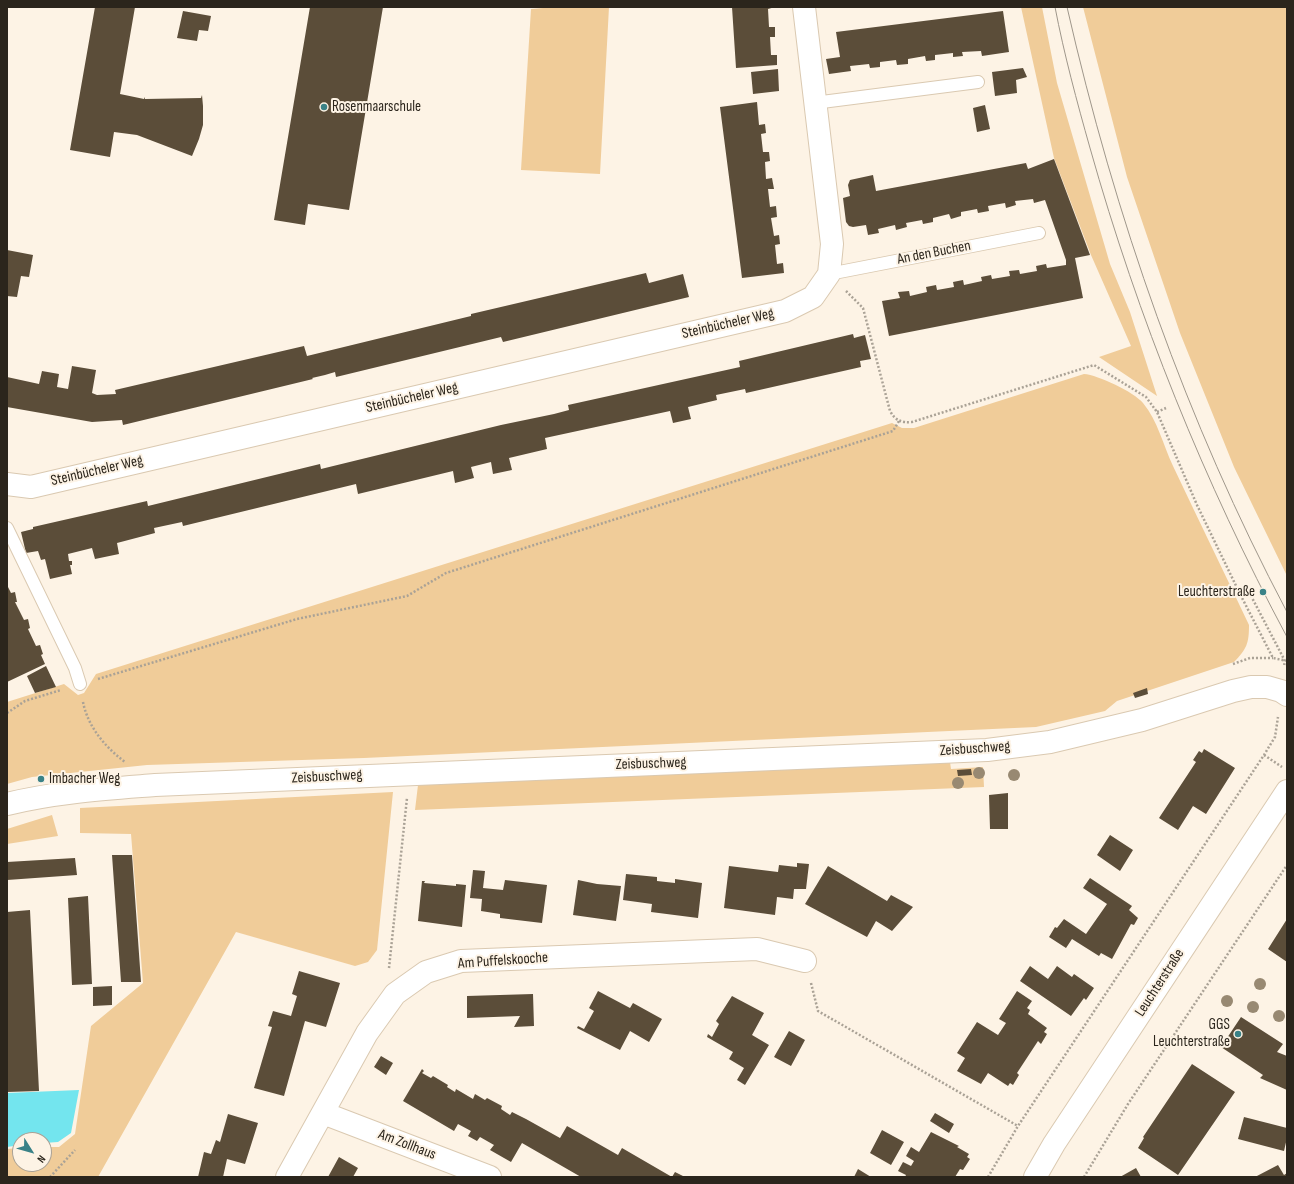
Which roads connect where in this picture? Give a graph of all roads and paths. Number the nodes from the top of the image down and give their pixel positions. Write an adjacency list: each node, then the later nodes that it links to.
1 (804, 7): 3 (street)
2 (978, 82): 3 (lane)
3 (814, 103): 5 (street)
4 (1039, 233): 5 (lane, An den Buchen)
5 (829, 274): 8 (path); 9 (street, Steinbücheler Weg)
6 (1166, 408): 7 (path)
7 (1157, 412): 8 (path); 12 (path)
8 (899, 421): 13 (path)
9 (7, 486)
10 (7, 528): 13 (lane)
11 (1249, 592): 12 (path)
12 (1286, 661)
13 (80, 684): 15 (path); 16 (path)
14 (1287, 695): 18 (street, Zeisbuschweg)
15 (7, 713)
16 (126, 763)
17 (1287, 770): 25 (path)
18 (409, 773): 20 (street, Zeisbuschweg); 22 (path)
19 (1287, 791): 31 (street, Leuchterstraße)
20 (7, 804)
21 (1287, 865): 32 (path)
22 (392, 943)
23 (806, 961): 24 (street, Am Puffelskooche); 25 (path)
24 (323, 1113): 28 (street, Am Puffelskooche); 29 (street, Am Zollhaus)
25 (1018, 1126): 30 (path)
26 (75, 1150): 27 (path)
27 (50, 1177)
28 (287, 1177)
29 (490, 1177)
30 (988, 1177)
31 (1035, 1177)
32 (1084, 1177)

